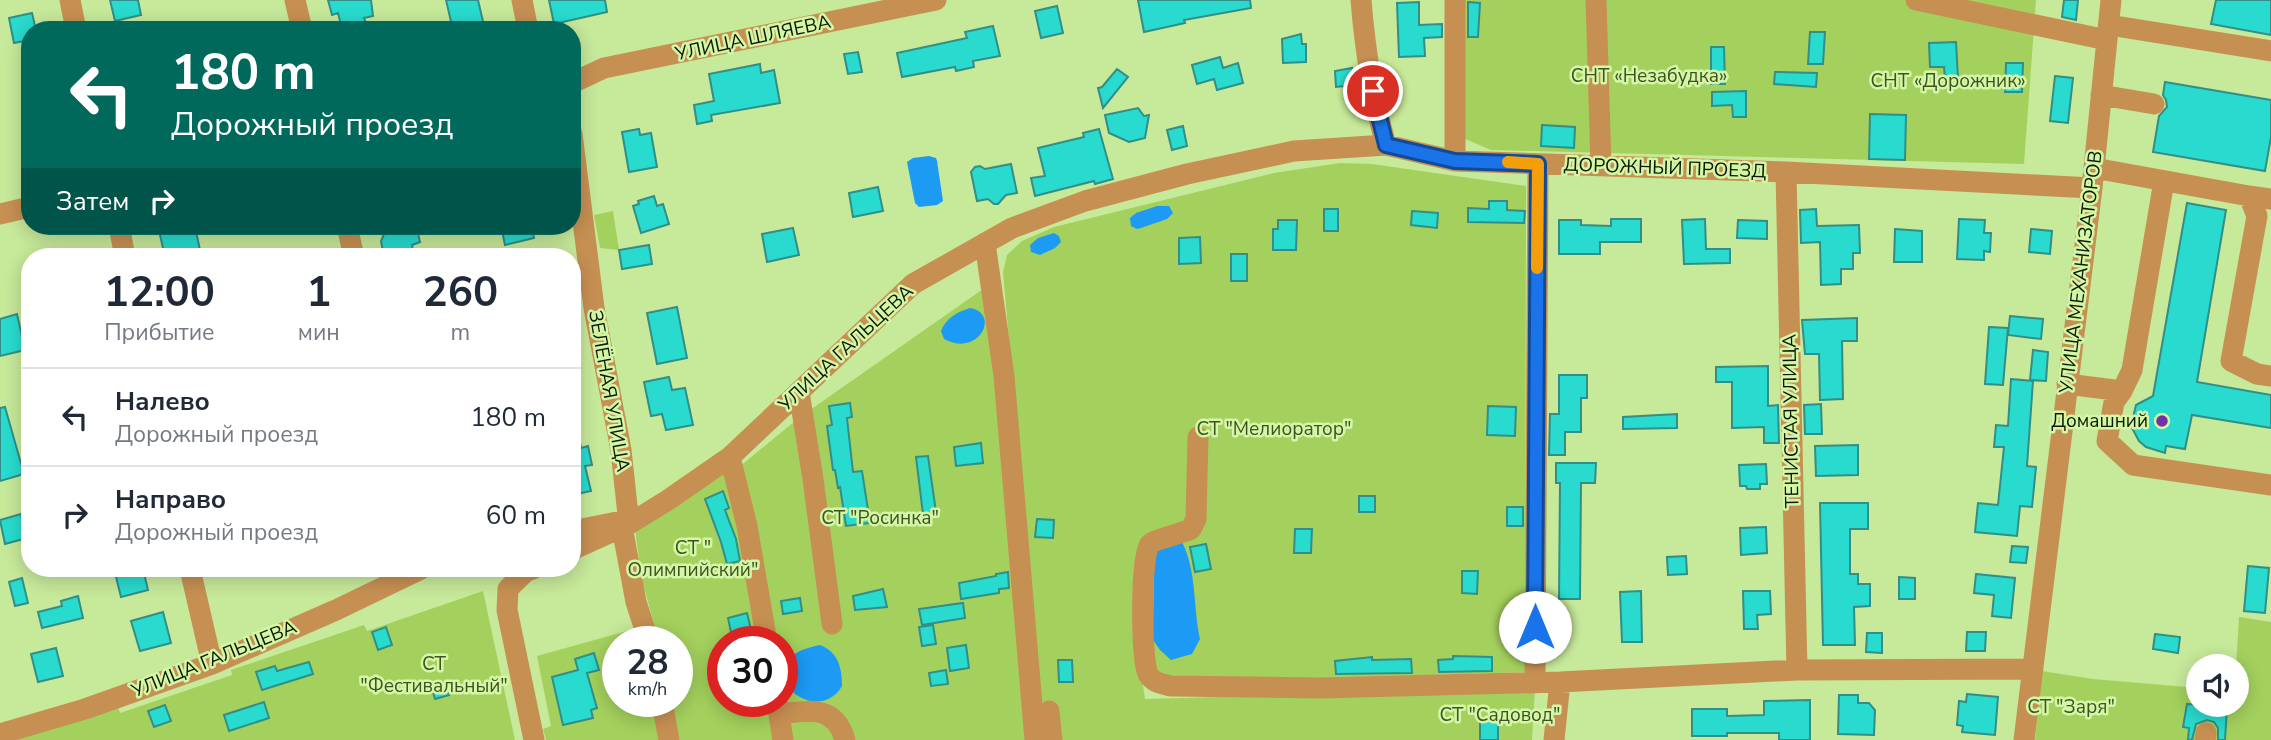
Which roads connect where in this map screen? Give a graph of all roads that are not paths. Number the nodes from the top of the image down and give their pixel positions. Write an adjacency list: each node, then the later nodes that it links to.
1 (70, 0): 10 (street)
2 (295, 0): 11 (street)
3 (522, 0): 12 (street)
4 (936, 0): 15 (street, УЛИЦА ШЛЯЕВА)
5 (1362, 0): 18 (street)
6 (1455, 0): 19 (street)
7 (1596, 0): 21 (street)
8 (1916, 0): 13 (street)
9 (2111, 0): 13 (street, УЛИЦА МЕХАНИЗАТОРОВ)
10 (74, 21)
11 (300, 21)
12 (526, 21)
13 (2108, 32): 14 (street); 16 (street, УЛИЦА МЕХАНИЗАТОРОВ)
14 (2271, 51)
15 (581, 79)
16 (2101, 94): 17 (street); 23 (street, УЛИЦА МЕХАНИЗАТОРОВ)
17 (2154, 104)
18 (1386, 145): 19 (street, ДОРОЖНЫЙ ПРОЕЗД); 30 (street, УЛИЦА ГАЛЬЦЕВА)
19 (1455, 161): 20 (street, ДОРОЖНЫЙ ПРОЕЗД)
20 (1538, 164): 21 (street, ДОРОЖНЫЙ ПРОЕЗД); 50 (street)
21 (1601, 166): 22 (street, ДОРОЖНЫЙ ПРОЕЗД)
22 (1786, 172): 23 (street, ДОРОЖНЫЙ ПРОЕЗД); 49 (street, ТЕНИСТАЯ УЛИЦА)
23 (2093, 178): 24 (street, ДОРОЖНЫЙ ПРОЕЗД); 32 (street, УЛИЦА МЕХАНИЗАТОРОВ)
24 (2164, 181): 25 (street, ДОРОЖНЫЙ ПРОЕЗД); 33 (street)
25 (2249, 196): 26 (street, ДОРОЖНЫЙ ПРОЕЗД); 31 (street)
26 (2271, 199)
27 (581, 205): 38 (street, ЗЕЛЁНАЯ УЛИЦА)
28 (21, 209): 29 (street)
29 (0, 214)
30 (985, 243): 34 (street, УЛИЦА ГАЛЬЦЕВА); 61 (street)
31 (2271, 376)
32 (2067, 384): 33 (street); 48 (street, УЛИЦА МЕХАНИЗАТОРОВ)
33 (2122, 391): 37 (street)
34 (799, 392): 36 (street, УЛИЦА ГАЛЬЦЕВА); 44 (street)
35 (1198, 437): 50 (street)
36 (730, 457): 38 (street, УЛИЦА ГАЛЬЦЕВА); 46 (street)
37 (2271, 485)
38 (626, 525): 39 (street, УЛИЦА ГАЛЬЦЕВА); 40 (street); 45 (street, ЗЕЛЁНАЯ УЛИЦА)
39 (581, 529)
40 (581, 546)
41 (192, 577): 47 (street)
42 (404, 577): 47 (street, УЛИЦА ГАЛЬЦЕВА)
43 (520, 577): 57 (street)
44 (832, 624)
45 (644, 626)
46 (764, 626)
47 (212, 664): 56 (street, УЛИЦА ГАЛЬЦЕВА)
48 (2033, 668): 49 (street); 64 (street, УЛИЦА МЕХАНИЗАТОРОВ)
49 (1797, 670): 51 (street)
50 (1535, 681): 51 (street)
51 (1560, 682): 63 (street)
52 (798, 710): 60 (street)
53 (1049, 711): 62 (street)
54 (665, 717): 58 (street)
55 (779, 717): 59 (street)
56 (1, 729)
57 (534, 740)
58 (669, 740)
59 (783, 740)
60 (845, 740)
61 (1035, 740)
62 (1052, 740)
63 (1554, 740)
64 (2024, 740)

